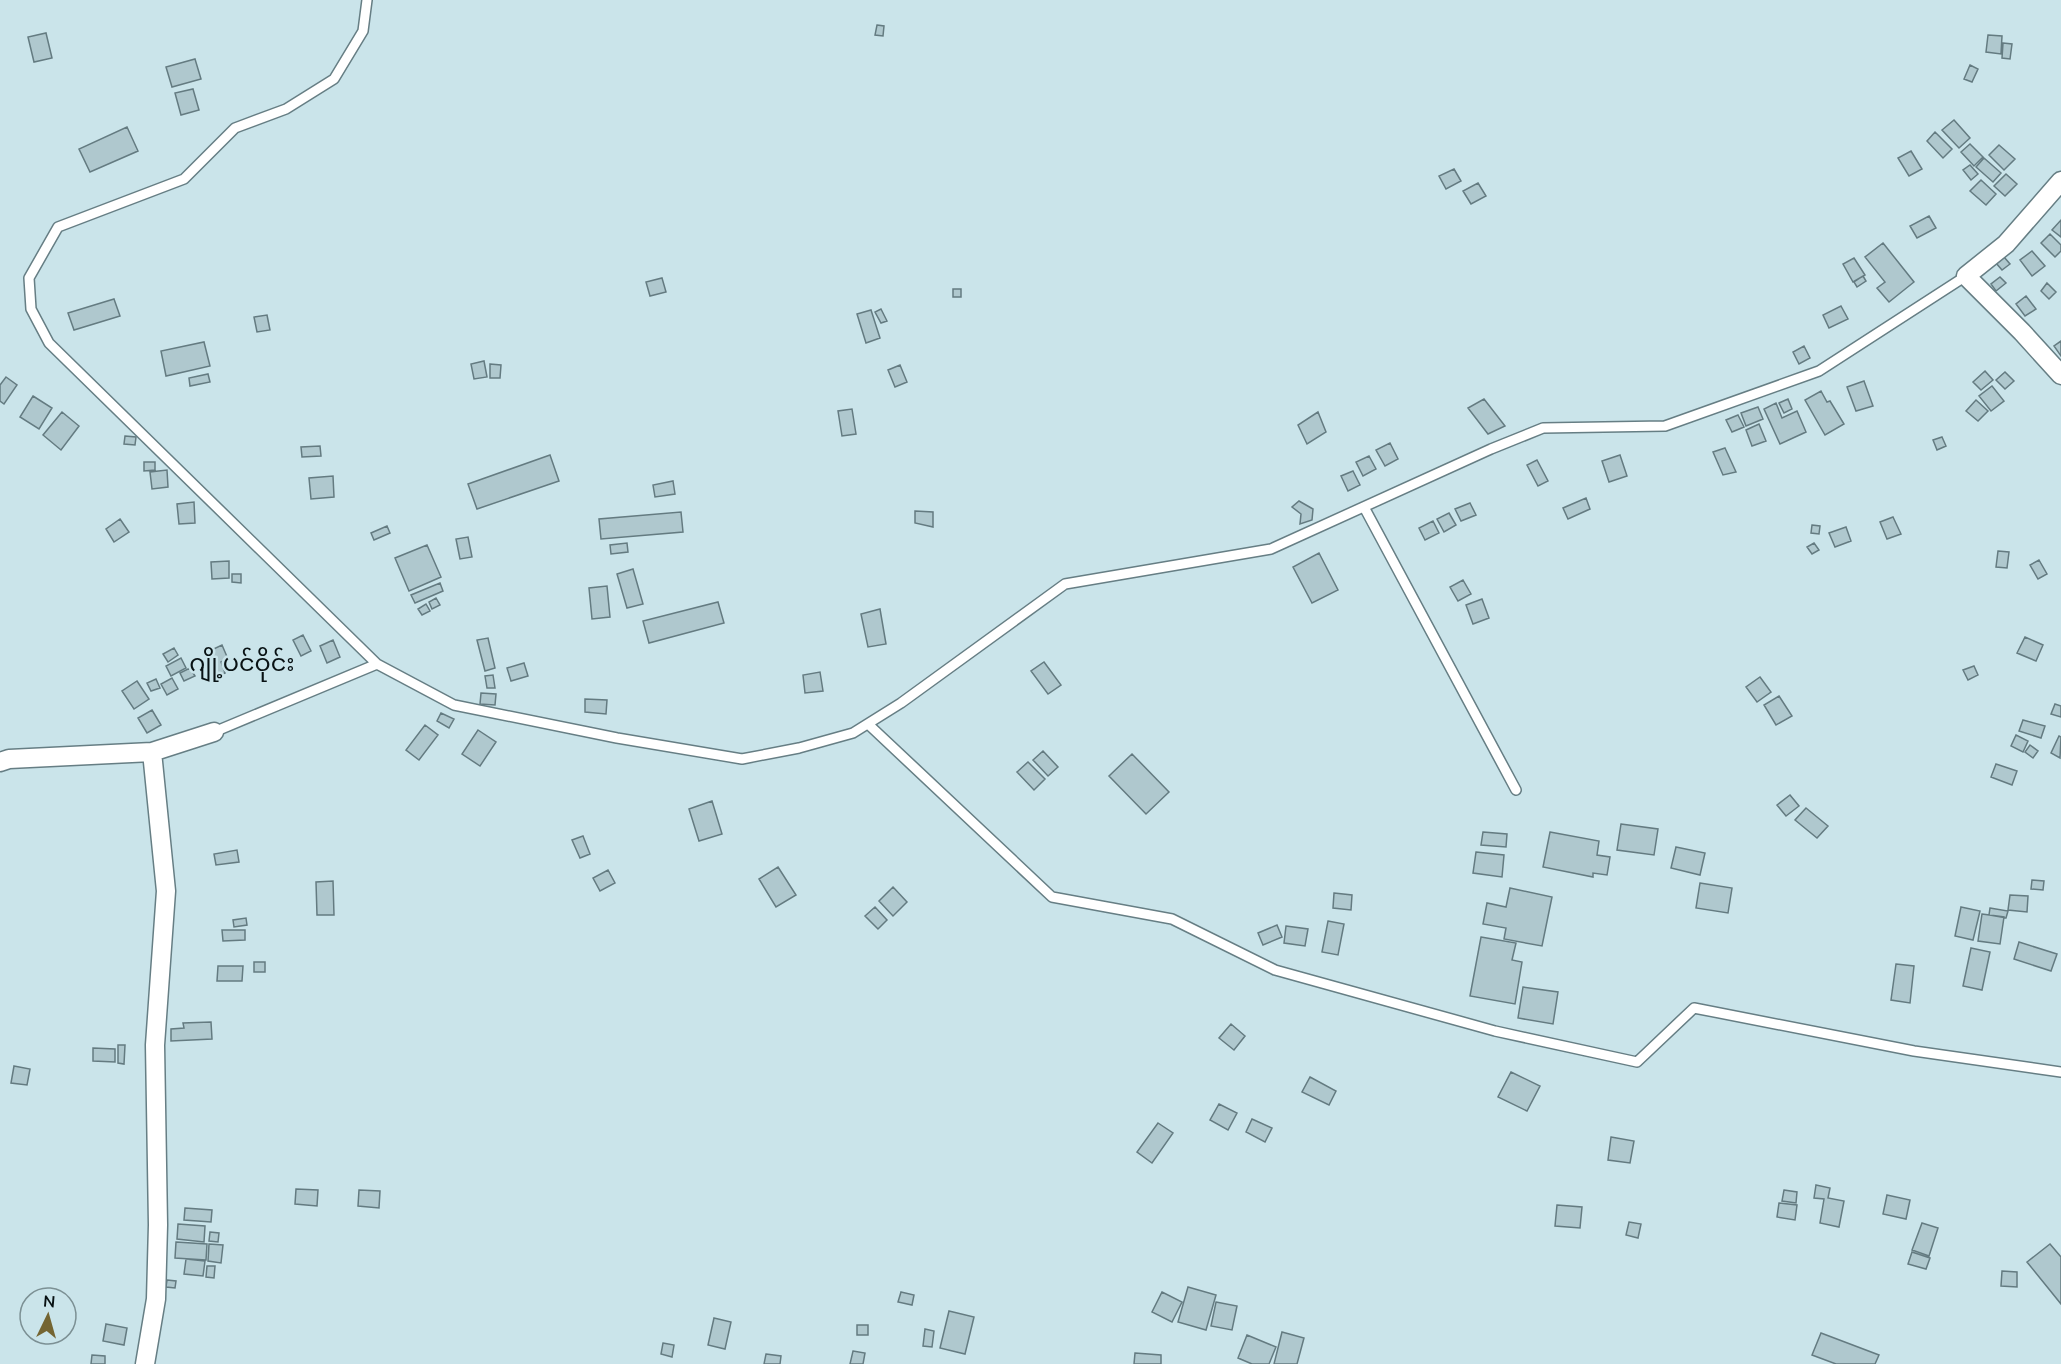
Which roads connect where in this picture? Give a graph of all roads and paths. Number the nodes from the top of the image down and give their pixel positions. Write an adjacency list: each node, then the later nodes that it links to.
1 (367, 0): 6 (lane)
2 (2061, 182): 3 (street)
3 (1966, 276): 4 (street); 5 (lane)
4 (2061, 375)
5 (1364, 507): 7 (lane); 11 (lane)
6 (377, 664): 7 (lane); 8 (lane)
7 (868, 724): 12 (lane)
8 (214, 732): 9 (street)
9 (152, 752): 10 (street); 13 (street)
10 (0, 762)
11 (1516, 790)
12 (2061, 1072)
13 (145, 1364)

